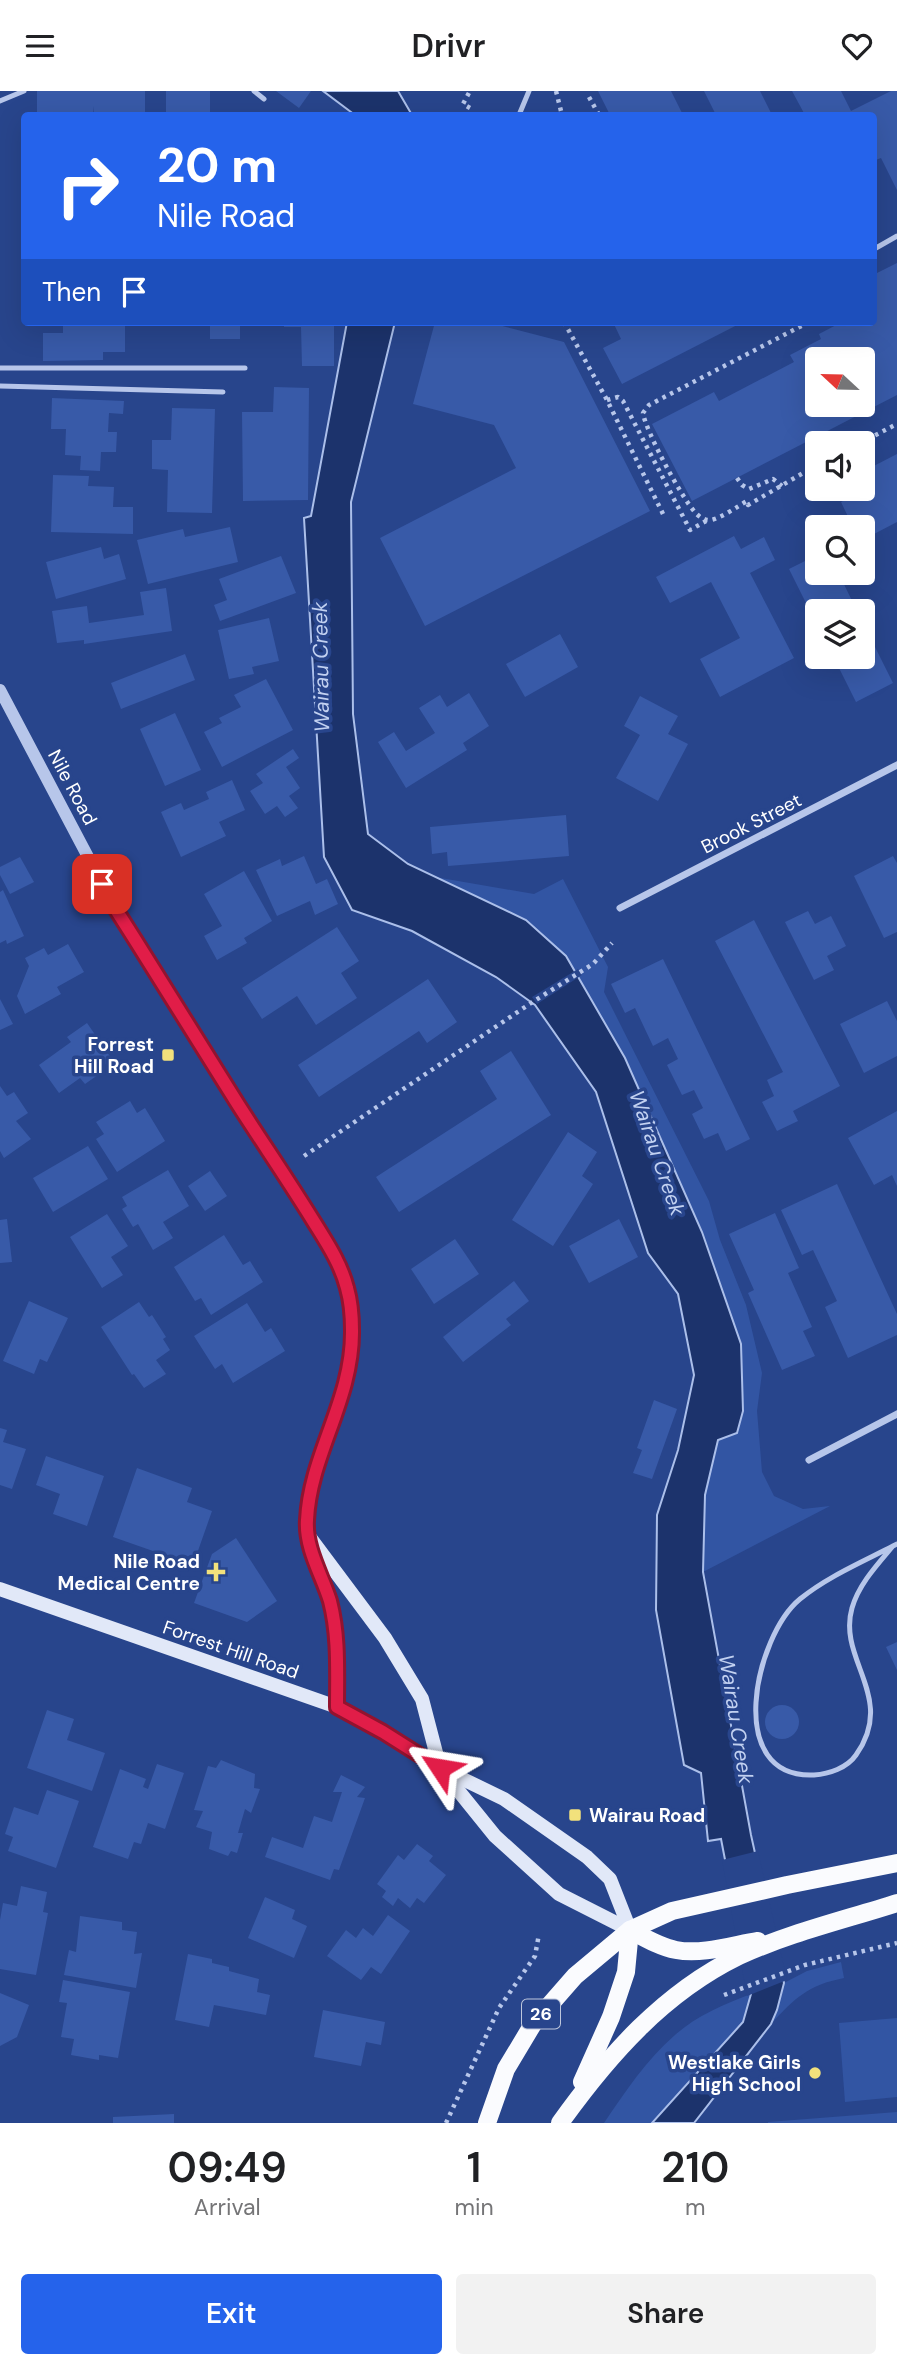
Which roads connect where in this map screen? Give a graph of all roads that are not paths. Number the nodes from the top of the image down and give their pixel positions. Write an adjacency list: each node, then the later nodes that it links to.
1 (24, 91): 5 (lane)
2 (254, 91): 4 (lane)
3 (528, 91): 6 (lane)
4 (264, 99)
5 (0, 101)
6 (520, 112)
7 (897, 236): 8 (lane)
8 (877, 247)
9 (0, 368): 10 (lane)
10 (244, 368)
11 (0, 386): 12 (lane)
12 (223, 392)
13 (0, 690): 18 (street, Nile Road)
14 (897, 765): 15 (street, Brook Street)
15 (620, 908)
16 (897, 1414): 17 (street)
17 (809, 1459)
18 (308, 1535): 21 (street, Nile Road); 22 (main road)
19 (895, 1545): 19 (lane)
20 (0, 1589): 21 (main road, Forrest Hill Road)
21 (337, 1707): 22 (main road, Forrest Hill Road)
22 (440, 1768): 25 (main road, Forrest Hill Road); 25 (main road, Forrest Hill Road)
23 (897, 1863): 25 (main road, 26)
24 (897, 1903): 26 (main road)
25 (630, 1930): 26 (main road); 27 (main road); 28 (main road, 26)
26 (798, 1934): 27 (main road)
27 (565, 2116)
28 (487, 2123)

